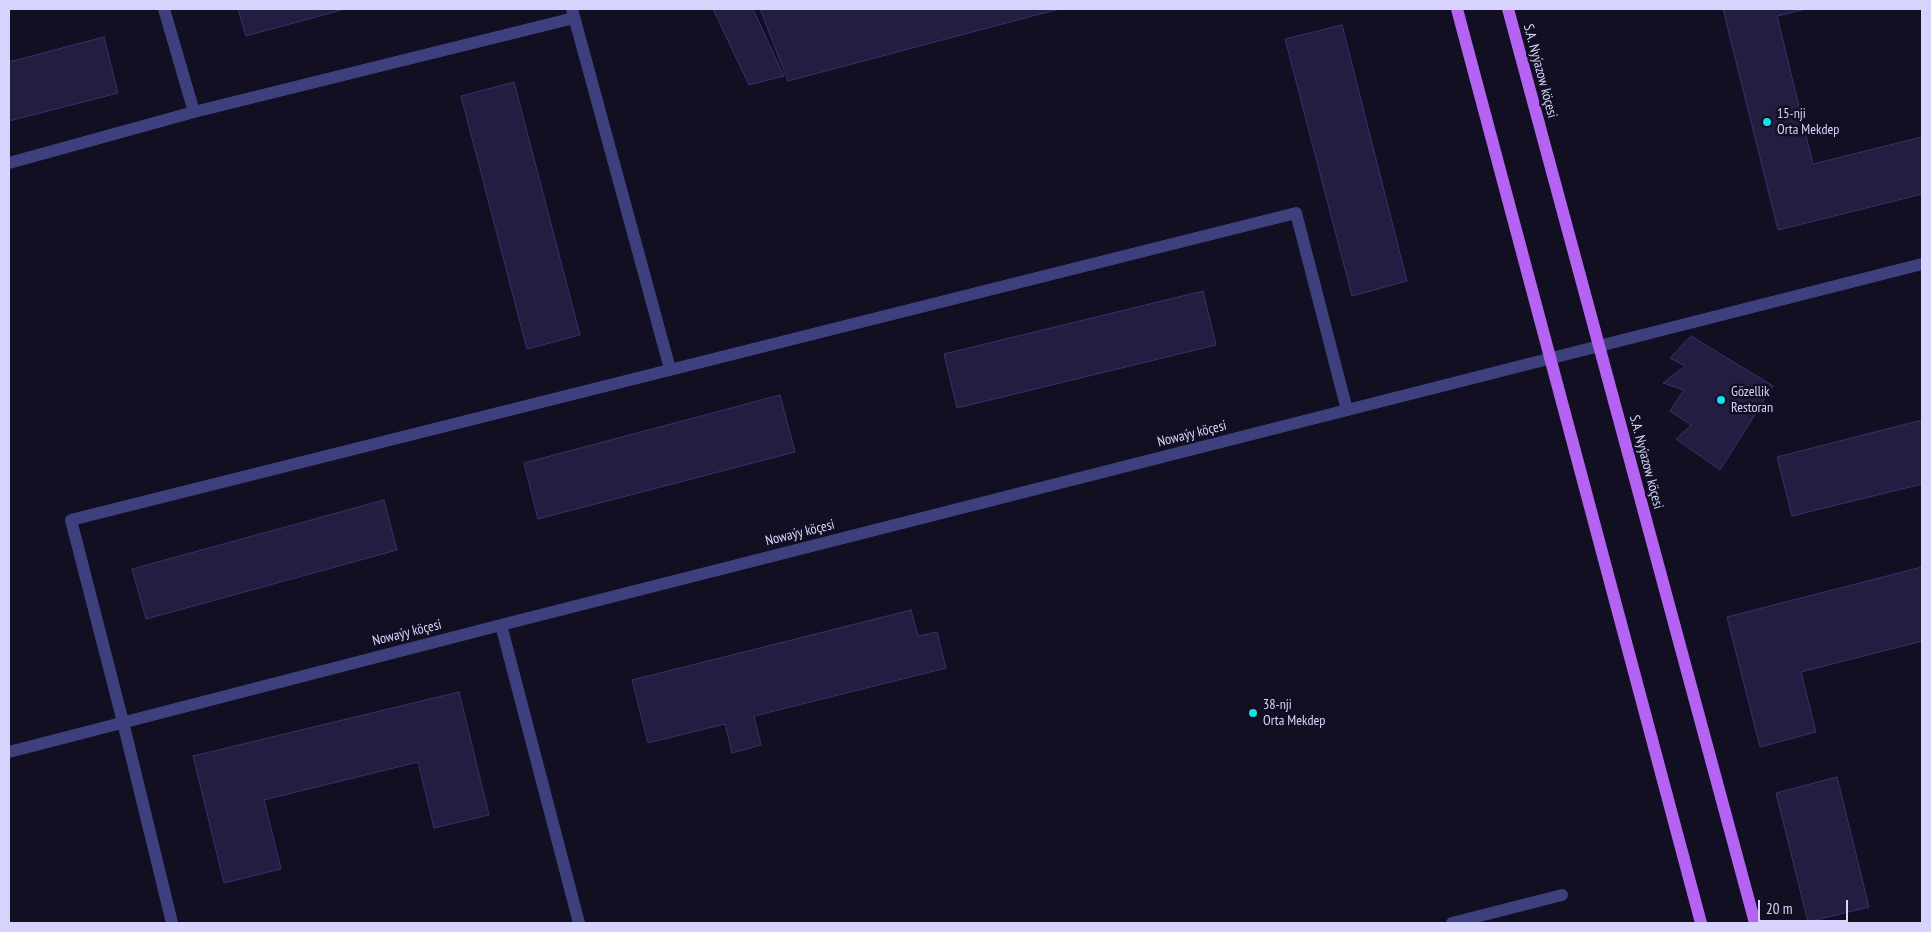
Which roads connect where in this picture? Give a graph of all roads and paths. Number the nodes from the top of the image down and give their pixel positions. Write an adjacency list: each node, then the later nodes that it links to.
1 (164, 9): 5 (street)
2 (1458, 9): 9 (main road)
3 (1508, 9): 8 (main road, S.A. Nyýazow köçesi)
4 (573, 13): 5 (street); 10 (street)
5 (194, 112): 6 (street)
6 (9, 163)
7 (1922, 264): 8 (street, Nowaýy köçesi)
8 (1599, 346): 9 (street, Nowaýy köçesi); 20 (main road, S.A. Nyýazow köçesi)
9 (1551, 358): 11 (street, Nowaýy köçesi); 19 (main road)
10 (670, 369): 11 (street); 13 (street)
11 (1347, 410): 12 (street, Nowaýy köçesi)
12 (501, 625): 13 (street, Nowaýy köçesi); 17 (street)
13 (123, 722): 14 (street, Nowaýy köçesi); 16 (street)
14 (9, 752)
15 (1562, 894): 18 (street)
16 (172, 923)
17 (579, 923)
18 (1452, 923)
19 (1702, 923)
20 (1755, 923)

